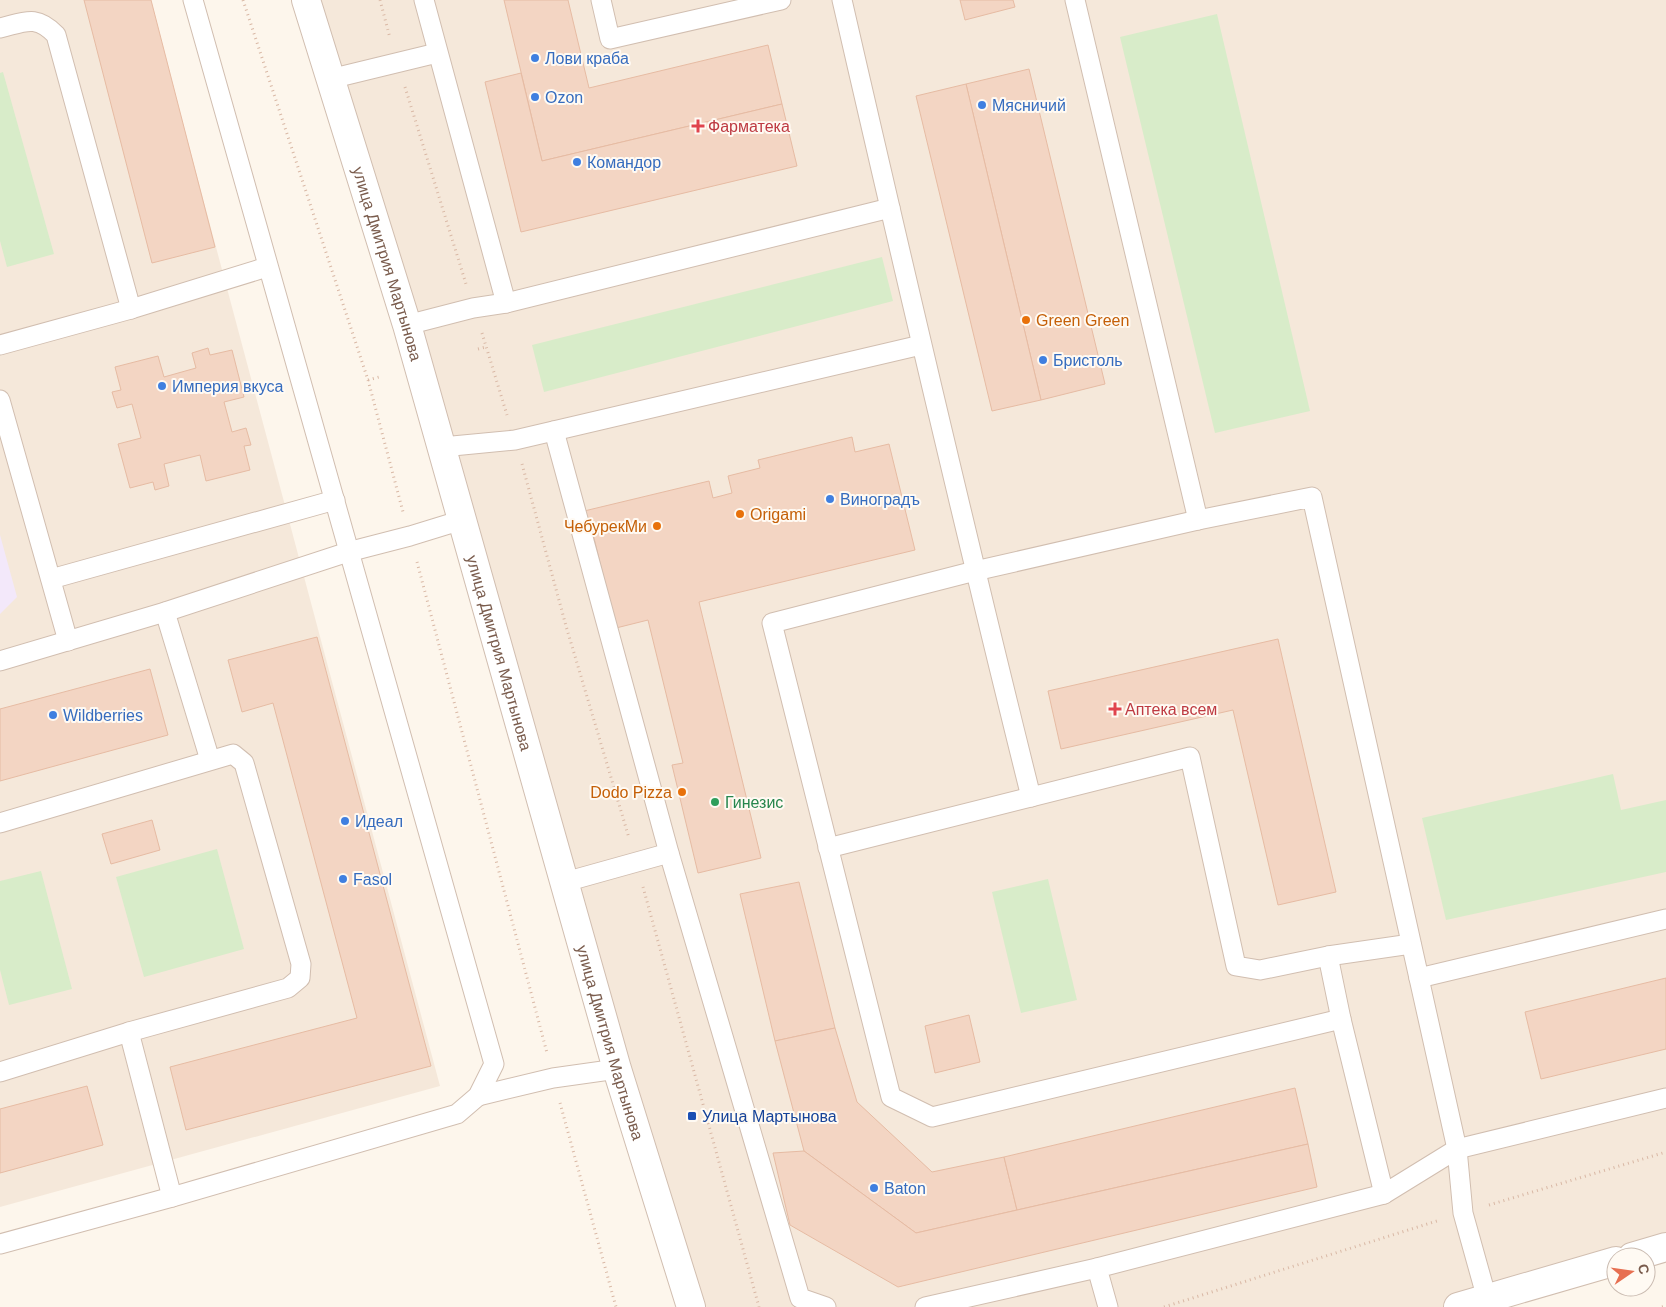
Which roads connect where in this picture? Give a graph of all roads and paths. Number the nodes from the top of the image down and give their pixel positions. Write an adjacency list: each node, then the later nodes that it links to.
1 (193, 0): 15 (lane)
2 (243, 0): 25 (path)
3 (306, 0): 13 (street, улица Дмитрия Мартынова)
4 (380, 0): 12 (path)
5 (424, 0): 11 (lane)
6 (601, 0): 7 (lane)
7 (781, 0)
8 (842, 0): 14 (lane)
9 (1075, 0): 32 (lane)
10 (0, 28): 18 (lane)
11 (437, 53): 12 (lane); 16 (lane)
12 (398, 63): 13 (lane); 17 (path)
13 (330, 79): 19 (street, улица Дмитрия Мартынова)
14 (890, 208): 16 (lane); 20 (lane)
15 (267, 267): 18 (lane); 30 (lane)
16 (506, 302): 17 (lane)
17 (474, 308): 19 (lane); 22 (path)
18 (131, 310): 21 (lane)
19 (407, 324): 29 (street, улица Дмитрия Мартынова)
20 (921, 344): 27 (lane); 35 (lane)
21 (0, 345)
22 (486, 347): 23 (path); 28 (path)
23 (478, 349)
24 (379, 377): 25 (path)
25 (368, 380): 33 (path)
26 (0, 400): 36 (lane)
27 (554, 431): 28 (lane); 44 (lane)
28 (515, 440): 29 (lane); 45 (path)
29 (442, 447): 31 (street, улица Дмитрия Мартынова)
30 (335, 500): 34 (lane); 36 (lane)
31 (462, 520): 33 (lane); 46 (street, улица Дмитрия Мартынова)
32 (1198, 520): 35 (lane); 48 (lane)
33 (410, 536): 34 (lane); 55 (path)
34 (348, 552): 37 (lane); 56 (lane)
35 (974, 571): 41 (lane); 43 (lane)
36 (51, 579): 38 (lane)
37 (165, 612): 38 (lane); 40 (lane)
38 (68, 641): 39 (lane)
39 (0, 661)
40 (210, 760): 42 (lane); 52 (lane)
41 (1031, 797): 43 (lane); 49 (lane)
42 (0, 823)
43 (828, 848): 51 (lane)
44 (669, 853): 45 (lane); 71 (lane)
45 (636, 862): 46 (lane); 70 (path)
46 (565, 882): 53 (street, улица Дмитрия Мартынова)
47 (1666, 919): 50 (lane)
48 (1411, 944): 49 (lane); 50 (lane)
49 (1328, 956): 51 (lane)
50 (1419, 978): 58 (lane)
51 (1341, 1019): 60 (lane)
52 (129, 1032): 54 (lane); 61 (lane)
53 (617, 1069): 55 (lane); 69 (street, улица Дмитрия Мартынова)
54 (0, 1072)
55 (553, 1078): 56 (lane); 68 (path)
56 (478, 1096): 61 (lane)
57 (1666, 1098): 58 (lane)
58 (1457, 1149): 60 (lane); 62 (lane)
59 (1666, 1152): 62 (path)
60 (1384, 1194): 65 (lane)
61 (172, 1197): 63 (lane)
62 (1463, 1213): 66 (lane); 74 (path)
63 (0, 1244)
64 (1606, 1265): 66 (street)
65 (1097, 1268): 72 (lane); 73 (lane)
66 (1487, 1299): 75 (street)
67 (1666, 1306): 76 (path)
68 (616, 1307)
69 (691, 1307)
70 (759, 1307)
71 (826, 1307)
72 (925, 1307)
73 (1108, 1307)
74 (1164, 1307)
75 (1458, 1307)
76 (1662, 1307)

